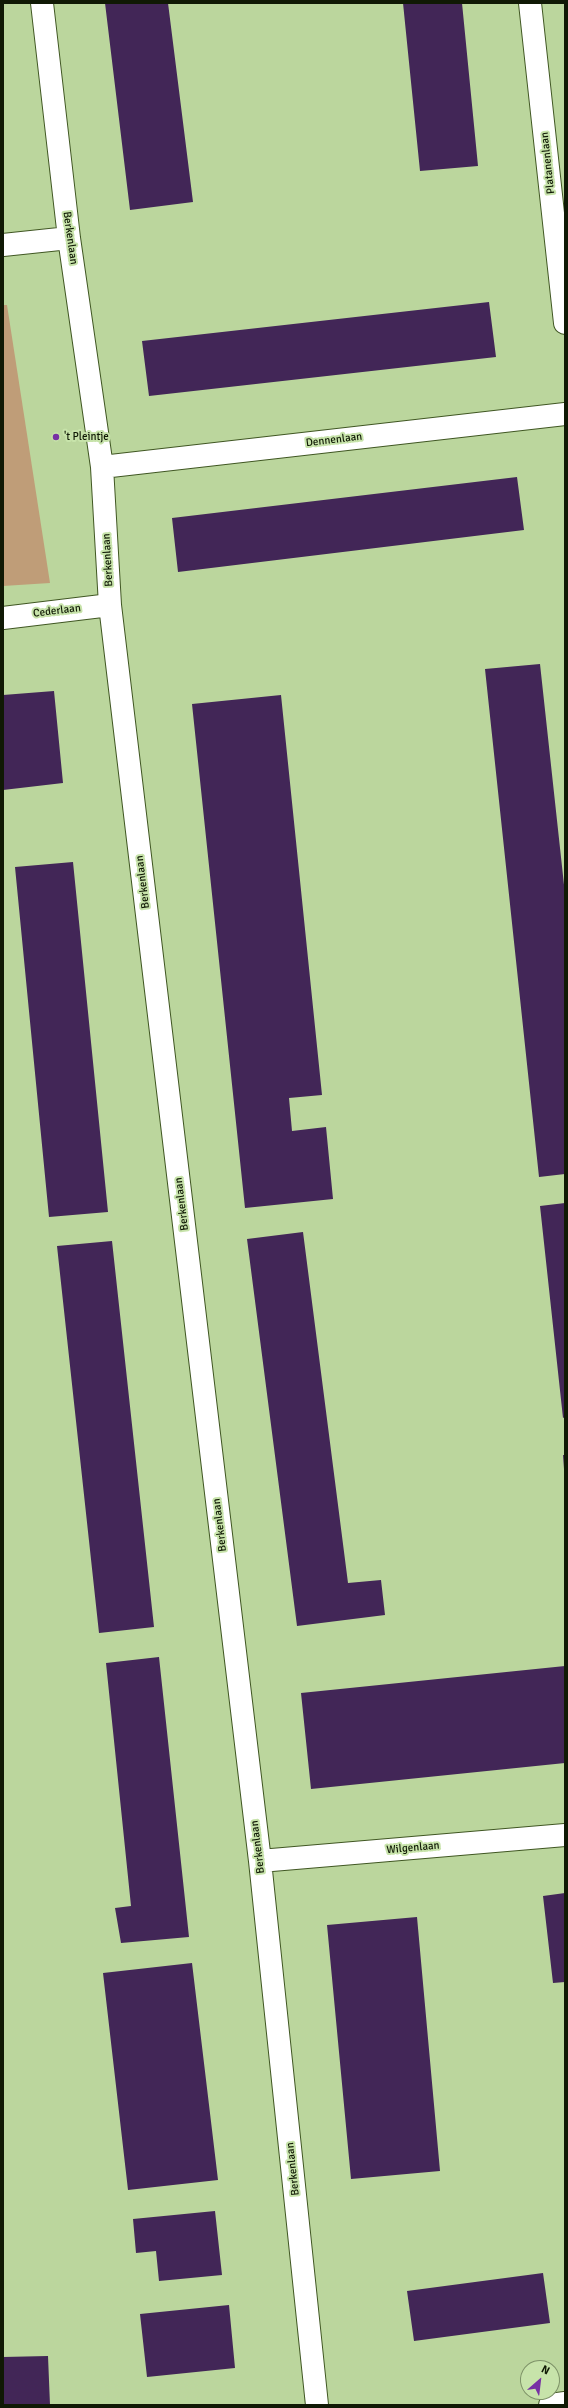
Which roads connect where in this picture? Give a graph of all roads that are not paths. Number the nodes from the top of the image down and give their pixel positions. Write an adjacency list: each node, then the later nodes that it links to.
1 (42, 3): 3 (street, Berkenlaan)
2 (530, 3): 5 (street, Platanenlaan)
3 (69, 238): 4 (street); 7 (street, Berkenlaan)
4 (3, 245)
5 (565, 323)
6 (565, 414): 7 (street, Dennenlaan)
7 (102, 467): 8 (street, Berkenlaan)
8 (110, 605): 9 (street, Cederlaan); 11 (street, Berkenlaan)
9 (3, 618)
10 (565, 1835): 11 (street, Wilgenlaan)
11 (260, 1862): 13 (street, Berkenlaan)
12 (565, 2403): 14 (street)
13 (317, 2405)
14 (550, 2405)

